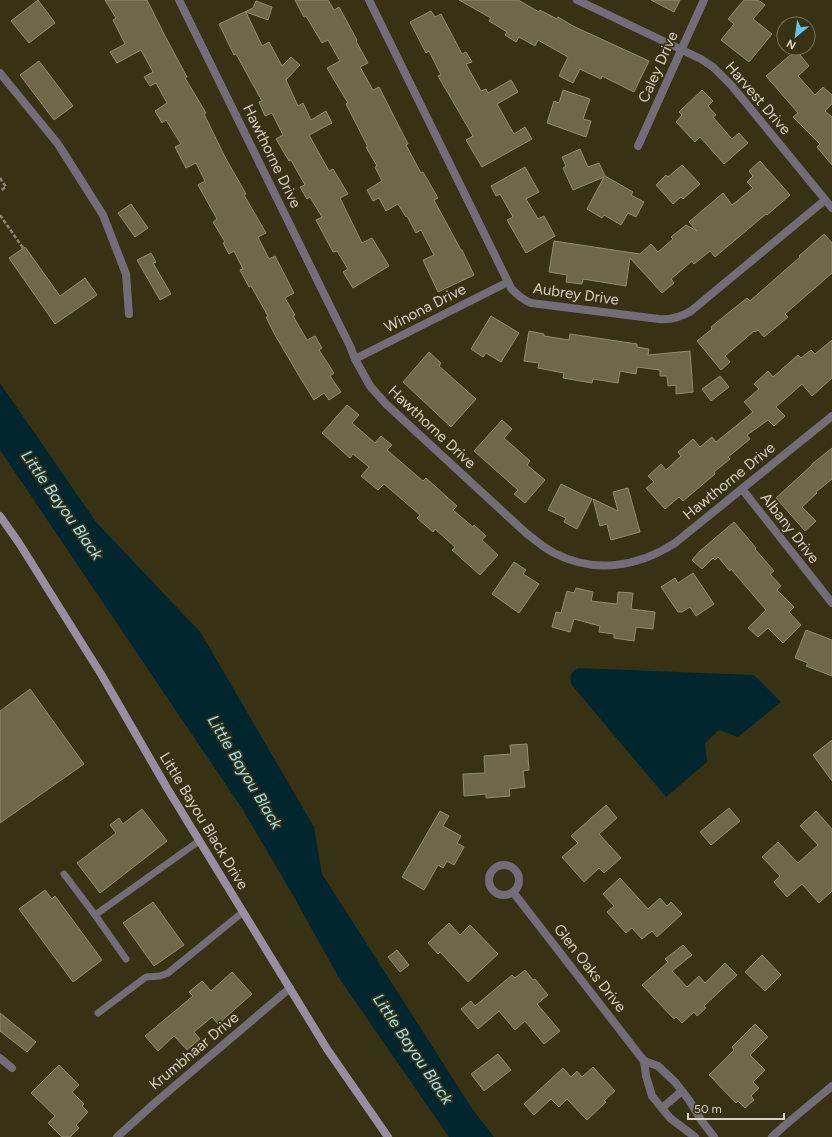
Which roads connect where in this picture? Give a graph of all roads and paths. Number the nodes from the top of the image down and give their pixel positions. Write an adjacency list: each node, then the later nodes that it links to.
1 (179, 0): 16 (street, Hawthorne Drive)
2 (369, 0): 14 (street, Aubrey Drive)
3 (577, 0): 5 (street, Harvest Drive)
4 (704, 0): 5 (street, Caley Drive)
5 (681, 49): 7 (street, Caley Drive); 10 (street, Harvest Drive)
6 (0, 73): 15 (street)
7 (638, 146)
8 (0, 178): 9 (path)
9 (0, 192)
10 (825, 200): 11 (street, Harvest Drive); 14 (street, Aubrey Drive)
11 (832, 208)
12 (0, 215): 13 (path)
13 (23, 248)
14 (508, 282): 16 (street, Winona Drive)
15 (129, 314)
16 (355, 359): 18 (street, Hawthorne Drive)
17 (832, 416): 18 (street, Hawthorne Drive)
18 (742, 489): 20 (street, Albany Drive)
19 (0, 516): 21 (main road, Little Bayou Black Drive)
20 (832, 603)
21 (199, 841): 24 (main road, Little Bayou Black Drive); 25 (lane)
22 (64, 874): 25 (lane)
23 (513, 892): 30 (street, Glen Oaks Drive)
24 (243, 912): 27 (main road, Little Bayou Black Drive); 28 (lane)
25 (95, 915): 26 (lane)
26 (126, 959)
27 (290, 988): 35 (street, Krumbhaar Drive); 36 (main road, Little Bayou Black Drive)
28 (98, 1013)
29 (0, 1058): 31 (street)
30 (644, 1061): 33 (street, Glen Oaks Drive); 34 (street, Glen Oaks Drive)
31 (12, 1068)
32 (832, 1086): 39 (street)
33 (682, 1091): 34 (street); 38 (street, Glen Oaks Drive)
34 (662, 1108): 37 (street, Glen Oaks Drive)
35 (117, 1137)
36 (388, 1137)
37 (695, 1137)
38 (714, 1137)
39 (772, 1137)

